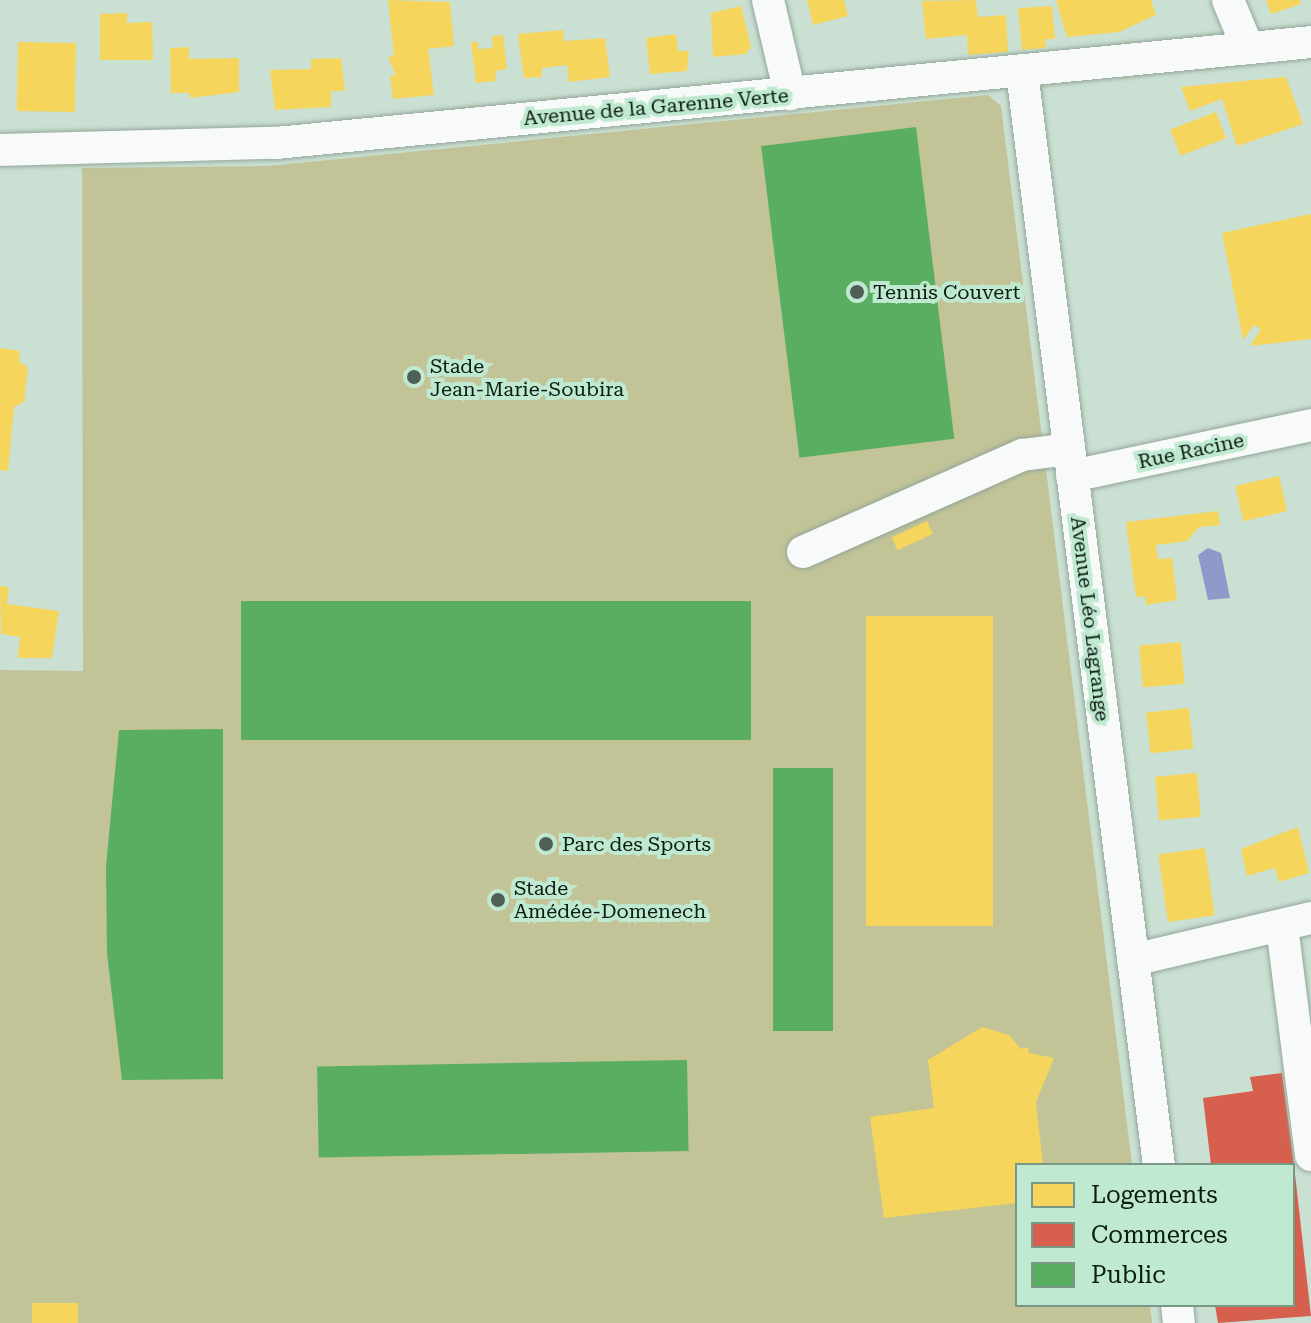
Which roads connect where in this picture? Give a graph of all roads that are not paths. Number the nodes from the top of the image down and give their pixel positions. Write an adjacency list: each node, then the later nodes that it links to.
1 (768, 0): 6 (street)
2 (1228, 0): 4 (street)
3 (1311, 42): 4 (street, Avenue de la Garenne Verte)
4 (1248, 48): 5 (street, Avenue de la Garenne Verte)
5 (1022, 72): 6 (street, Avenue de la Garenne Verte); 9 (street, Avenue Léo Lagrange)
6 (790, 94): 7 (street, Avenue de la Garenne Verte)
7 (0, 150)
8 (1311, 425): 9 (street, Rue Racine)
9 (1070, 462): 10 (street, Rue Racine); 12 (street, Avenue Léo Lagrange)
10 (803, 552)
11 (1296, 922): 12 (street); 13 (street)
12 (1133, 960): 14 (street, Avenue Léo Lagrange)
13 (1311, 1155)
14 (1159, 1163)

